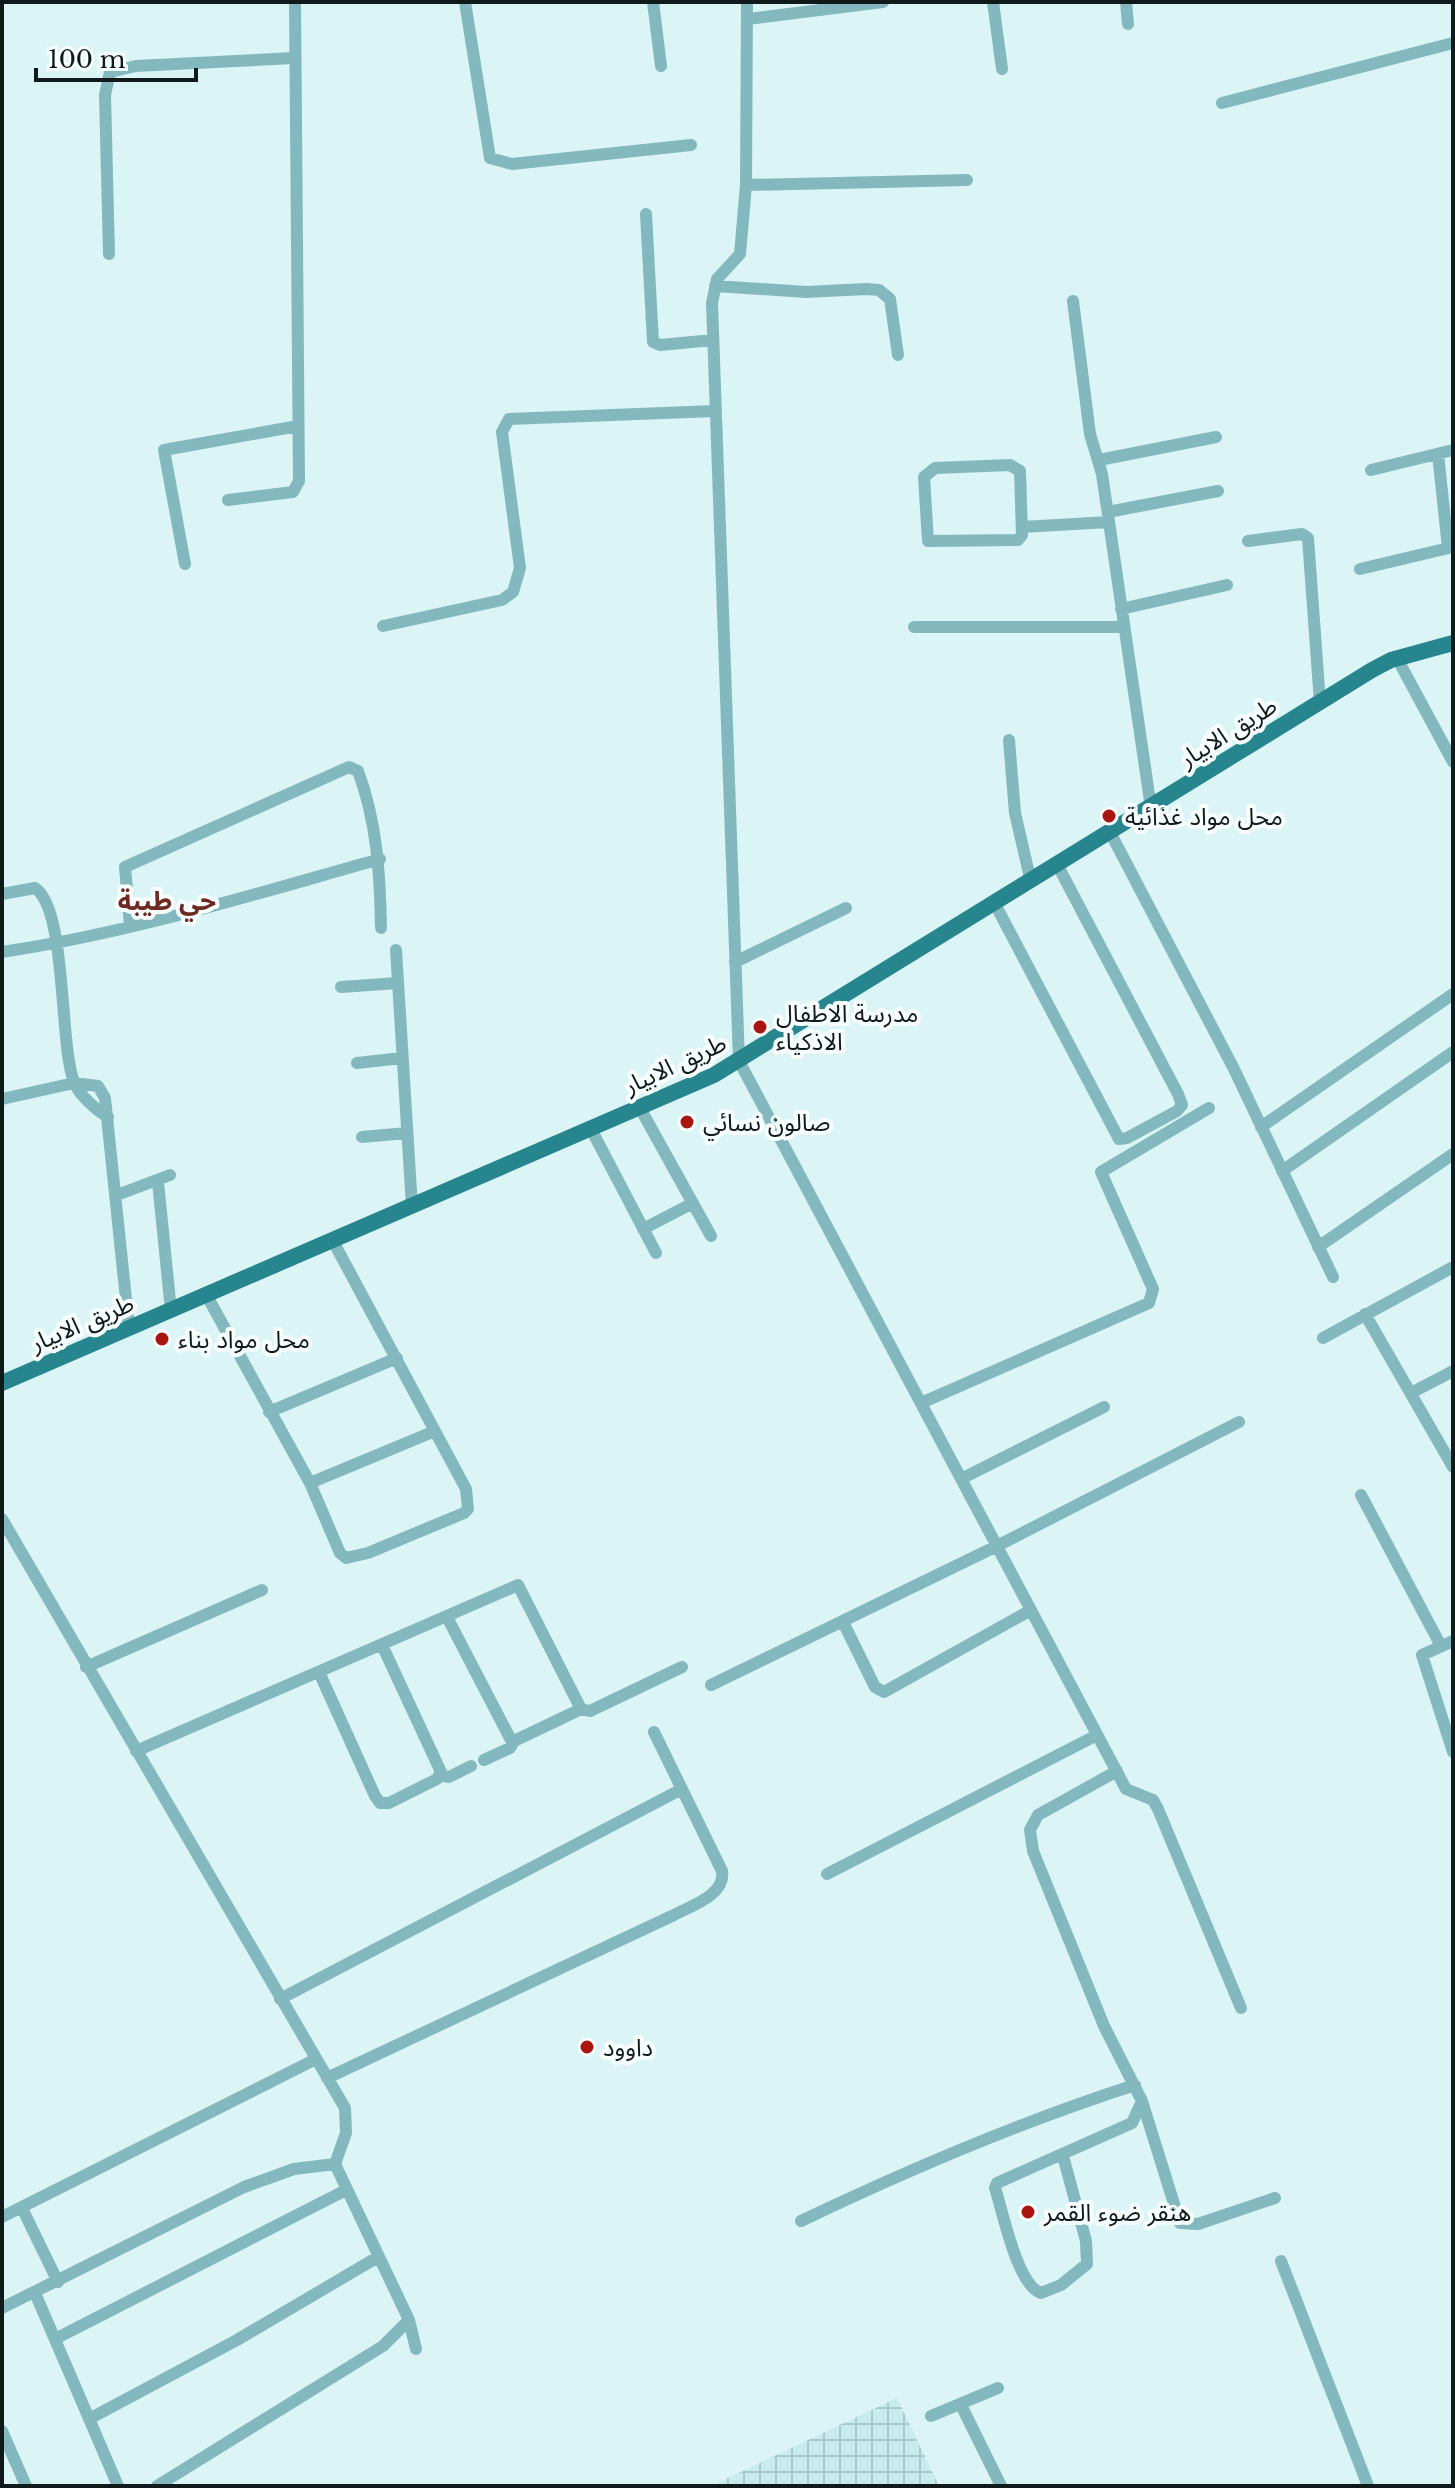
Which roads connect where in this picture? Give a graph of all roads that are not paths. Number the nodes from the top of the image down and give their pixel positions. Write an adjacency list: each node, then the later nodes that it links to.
1 (295, 2): 11 (street)
2 (465, 2): 15 (street)
3 (653, 2): 12 (street)
4 (747, 2): 8 (street)
5 (883, 2): 8 (street)
6 (993, 2): 13 (street)
7 (1126, 2): 9 (street)
8 (748, 19): 17 (street)
9 (1128, 24)
10 (1453, 43): 14 (street)
11 (294, 58): 19 (street); 25 (street)
12 (661, 66)
13 (1002, 69)
14 (1222, 103)
15 (691, 145)
16 (967, 180): 17 (street)
17 (746, 185): 20 (street)
18 (646, 214): 22 (street)
19 (109, 254)
20 (715, 286): 22 (street); 23 (street)
21 (1073, 301): 29 (street)
22 (713, 340): 24 (street)
23 (898, 355)
24 (715, 411): 41 (street); 62 (street)
25 (298, 426): 32 (street); 37 (street)
26 (1216, 437): 29 (street)
27 (1453, 450): 28 (street)
28 (1438, 454): 30 (street); 36 (street)
29 (1099, 460): 33 (street)
30 (1371, 470)
31 (1218, 491): 33 (street)
32 (228, 500)
33 (1109, 517): 34 (street); 40 (street)
34 (1022, 527): 34 (street)
35 (1248, 541): 46 (street)
36 (1451, 547): 38 (street)
37 (185, 564)
38 (1360, 569)
39 (1227, 585): 40 (street)
40 (1121, 609): 43 (street)
41 (383, 626)
42 (914, 627): 43 (street)
43 (1123, 627): 49 (street)
44 (1453, 643): 45 (main road, طريق الابيار)
45 (1398, 660): 46 (main road, طريق الابيار); 48 (street)
46 (1320, 703): 49 (main road, طريق الابيار)
47 (1009, 740): 53 (street)
48 (1453, 762)
49 (1151, 808): 50 (main road, طريق الابيار)
50 (1111, 834): 52 (main road, طريق الابيار); 74 (street)
51 (380, 859): 57 (street); 57 (street); 58 (street)
52 (1058, 866): 53 (main road, طريق الابيار); 55 (street)
53 (1031, 882): 55 (main road, طريق الابيار)
54 (2, 894): 59 (street)
55 (995, 904): 68 (main road, طريق الابيار)
56 (846, 908): 62 (street)
57 (130, 926): 59 (street)
58 (381, 928)
59 (56, 944): 61 (street); 70 (street)
60 (396, 950): 63 (street)
61 (2, 952)
62 (735, 962): 68 (street)
63 (398, 983): 64 (street); 67 (street)
64 (341, 987)
65 (1453, 994): 74 (street)
66 (1453, 1052): 79 (street)
67 (402, 1058): 69 (street); 76 (street)
68 (739, 1061): 72 (main road, طريق الابيار); 99 (street)
69 (357, 1063)
70 (74, 1083): 71 (street); 80 (street)
71 (2, 1099)
72 (640, 1108): 75 (main road, طريق الابيار); 81 (street)
73 (1209, 1108): 99 (street)
74 (1261, 1127): 79 (street)
75 (591, 1129): 82 (main road, طريق الابيار); 83 (street)
76 (407, 1133): 77 (street); 82 (street)
77 (362, 1137)
78 (1453, 1154): 86 (street)
79 (1282, 1171): 86 (street)
80 (117, 1195): 91 (street); 93 (street)
81 (693, 1203): 83 (street); 84 (street)
82 (412, 1207): 85 (main road, طريق الابيار)
83 (643, 1229): 87 (street)
84 (711, 1236)
85 (333, 1241): 90 (main road, طريق الابيار); 95 (street)
86 (1318, 1247): 89 (street)
87 (656, 1253)
88 (1453, 1267): 92 (street)
89 (1333, 1277)
90 (207, 1296): 91 (main road, طريق الابيار); 101 (street)
91 (171, 1311): 93 (main road, طريق الابيار)
92 (1365, 1314): 94 (street); 98 (street)
93 (129, 1328): 97 (main road, طريق الابيار)
94 (1323, 1338)
95 (397, 1358): 101 (street); 103 (street)
96 (1453, 1371): 98 (street)
97 (2, 1383)
98 (1411, 1393): 104 (street)
99 (921, 1403): 105 (street)
100 (1104, 1407): 105 (street)
101 (269, 1412): 106 (street)
102 (1239, 1422): 109 (street)
103 (435, 1431): 106 (street); 106 (street)
104 (1453, 1467)
105 (961, 1479): 109 (street)
106 (310, 1483)
107 (1361, 1495): 114 (street)
108 (2, 1519): 116 (street)
109 (997, 1546): 111 (street); 113 (street)
110 (262, 1590): 116 (street)
111 (1031, 1610): 113 (street); 122 (street)
112 (447, 1617): 115 (street); 120 (street); 123 (street)
113 (843, 1622): 119 (street)
114 (1447, 1644): 125 (street)
115 (382, 1645): 118 (street); 129 (street)
116 (86, 1667): 124 (street)
117 (682, 1667): 120 (street)
118 (319, 1672): 124 (street); 129 (street)
119 (711, 1685)
120 (581, 1709): 123 (street)
121 (654, 1732): 130 (street)
122 (1097, 1735): 128 (street); 131 (street)
123 (513, 1743): 126 (street)
124 (136, 1751): 132 (street)
125 (1453, 1752)
126 (484, 1760)
127 (471, 1766): 129 (street)
128 (1117, 1771): 133 (street); 136 (street)
129 (439, 1775)
130 (682, 1789): 132 (street); 135 (street)
131 (827, 1874)
132 (280, 1999): 134 (street)
133 (1241, 2008)
134 (316, 2059): 135 (street); 142 (street)
135 (327, 2078): 139 (street)
136 (1135, 2085): 137 (street); 144 (street)
137 (1142, 2101): 138 (street); 141 (street)
138 (1063, 2156): 138 (street)
139 (335, 2164): 140 (street); 147 (street)
140 (346, 2190): 145 (street); 151 (street)
141 (1275, 2198)
142 (22, 2208): 143 (street); 147 (street)
143 (2, 2217)
144 (801, 2221)
145 (378, 2257): 150 (street); 156 (street)
146 (1281, 2261): 162 (street)
147 (58, 2282): 148 (street)
148 (35, 2293): 149 (street); 151 (street)
149 (2, 2308)
150 (409, 2320): 152 (street); 160 (street)
151 (55, 2339): 156 (street)
152 (416, 2349)
153 (998, 2388): 154 (street)
154 (961, 2405): 155 (street); 161 (street)
155 (931, 2416)
156 (89, 2419): 159 (street)
157 (2, 2431): 158 (street)
158 (26, 2486)
159 (118, 2486)
160 (157, 2486)
161 (1001, 2486)
162 (1368, 2486)

